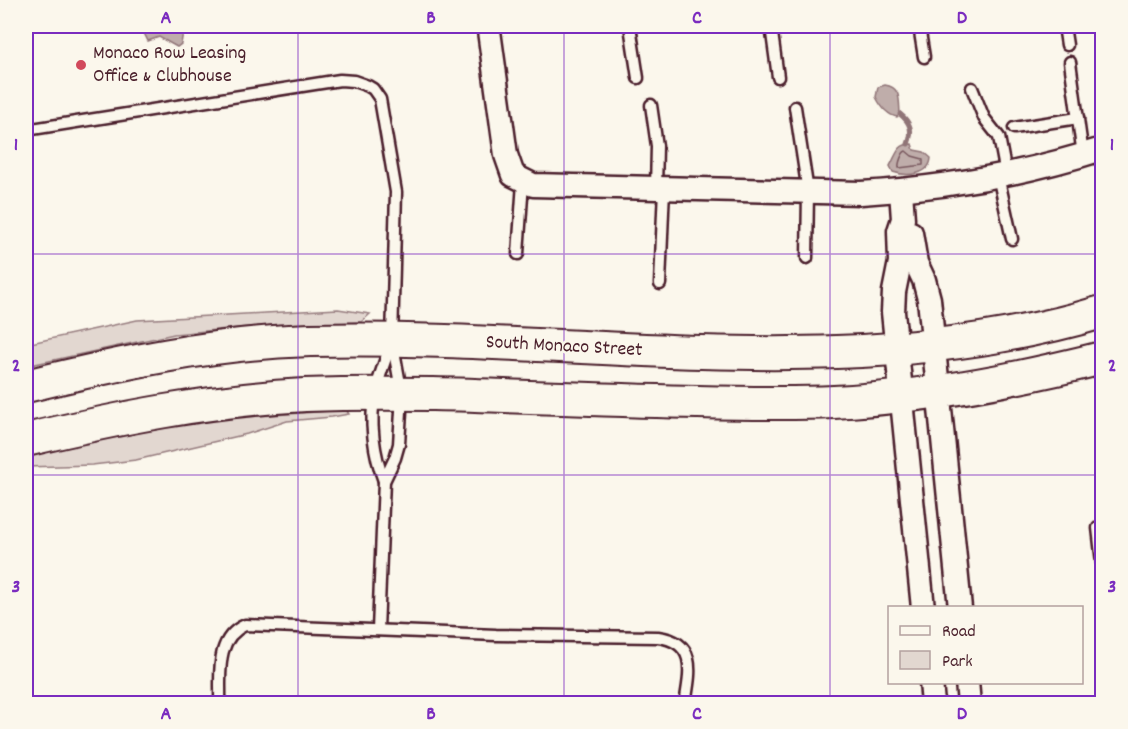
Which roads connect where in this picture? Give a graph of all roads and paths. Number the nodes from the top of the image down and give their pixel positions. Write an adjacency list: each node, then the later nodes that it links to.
1 (490, 26): 19 (street)
2 (630, 26): 10 (lane)
3 (771, 26): 9 (lane)
4 (919, 26): 7 (lane)
5 (1064, 26): 6 (lane)
6 (1067, 45)
7 (924, 57)
8 (1070, 62): 14 (lane)
9 (778, 77)
10 (638, 78)
11 (972, 88): 18 (lane)
12 (651, 105): 20 (lane)
13 (795, 106): 22 (lane)
14 (1078, 118): 15 (lane); 17 (lane)
15 (1014, 128)
16 (26, 130): 29 (lane)
17 (1093, 152): 18 (street)
18 (1002, 175): 21 (street); 24 (lane)
19 (523, 182): 20 (street); 25 (lane)
20 (660, 188): 22 (street); 27 (lane)
21 (901, 191): 22 (street); 23 (street)
22 (808, 192): 26 (lane)
23 (903, 219): 30 (street); 31 (street)
24 (1012, 240)
25 (518, 254)
26 (807, 258)
27 (660, 285)
28 (1102, 312): 30 (main road, South Monaco Street)
29 (392, 340): 31 (main road, South Monaco Street); 33 (main road, South Monaco Street); 35 (lane); 35 (lane)
30 (933, 345): 31 (main road, South Monaco Street); 34 (street)
31 (896, 349): 36 (street)
32 (1102, 358): 34 (main road)
33 (26, 386)
34 (938, 390): 36 (main road); 42 (street)
35 (389, 395): 36 (main road); 37 (main road); 38 (lane); 38 (lane)
36 (901, 396): 41 (street)
37 (26, 440)
38 (384, 482): 43 (lane)
39 (1102, 527): 40 (lane)
40 (1102, 563)
41 (923, 606)
42 (960, 606)
43 (378, 630): 46 (lane); 47 (lane)
44 (931, 684): 48 (street)
45 (968, 684): 49 (street)
46 (220, 704)
47 (685, 704)
48 (933, 704)
49 (969, 704)

